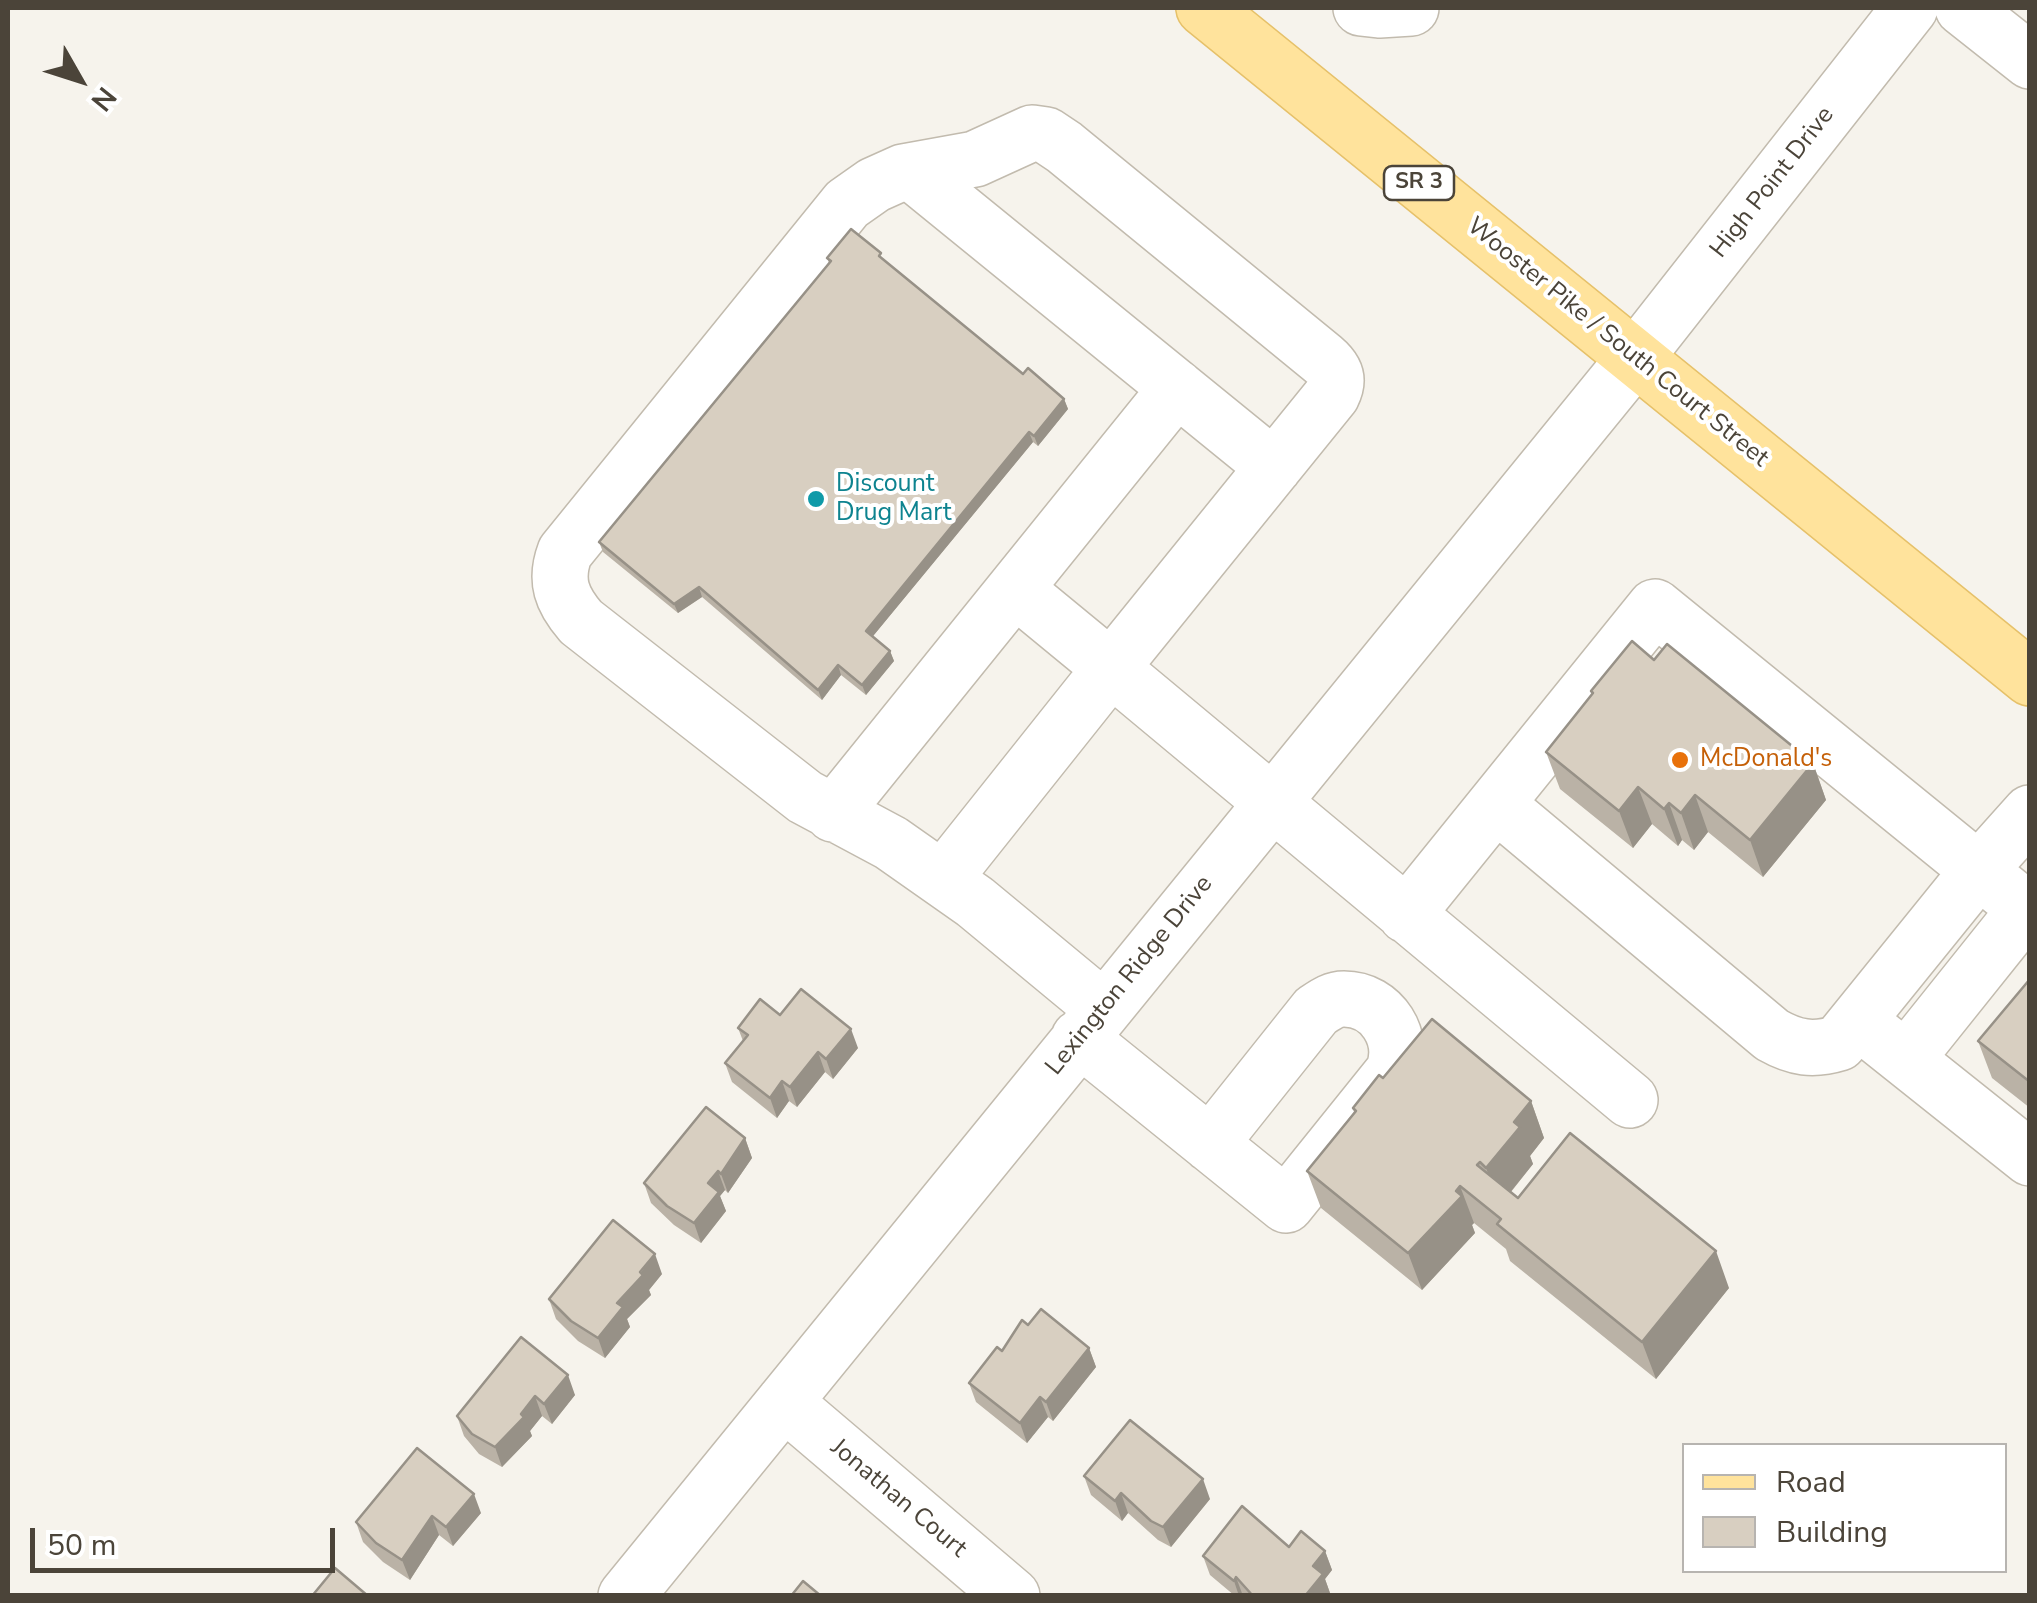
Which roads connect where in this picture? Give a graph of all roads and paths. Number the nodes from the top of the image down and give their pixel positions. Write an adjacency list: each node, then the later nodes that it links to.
1 (1204, 8): 8 (main road, Wooster Pike / South Court Street / SR 3)
2 (1361, 8): 3 (street)
3 (1411, 8)
4 (1963, 8): 6 (street)
5 (1899, 12): 8 (street, High Point Drive)
6 (2030, 61)
7 (910, 171): 9 (street); 10 (street); 17 (street)
8 (1635, 358): 13 (main road, Wooster Pike / South Court Street / SR 3); 14 (street, Lexington Ridge Drive)
9 (1177, 388): 10 (street); 11 (street)
10 (1274, 467): 12 (street)
11 (1015, 590): 12 (street); 17 (street)
12 (1111, 668): 14 (street); 19 (street)
13 (2030, 678)
14 (1272, 802): 21 (street); 23 (street, Lexington Ridge Drive)
15 (1496, 804): 18 (street); 21 (street); 22 (street)
16 (2030, 813): 18 (street)
17 (833, 814): 19 (street)
18 (1979, 870): 20 (street); 22 (street)
19 (943, 879): 23 (street)
20 (2028, 911): 24 (street)
21 (1406, 916): 25 (street)
22 (1858, 1021): 24 (street)
23 (1091, 1023): 26 (street); 28 (street, Lexington Ridge Drive)
24 (1906, 1059): 27 (street)
25 (1630, 1100)
26 (1210, 1144)
27 (2030, 1158)
28 (784, 1402): 29 (street, Lexington Ridge Drive); 30 (street, Jonathan Court)
29 (626, 1596)
30 (1012, 1596)

